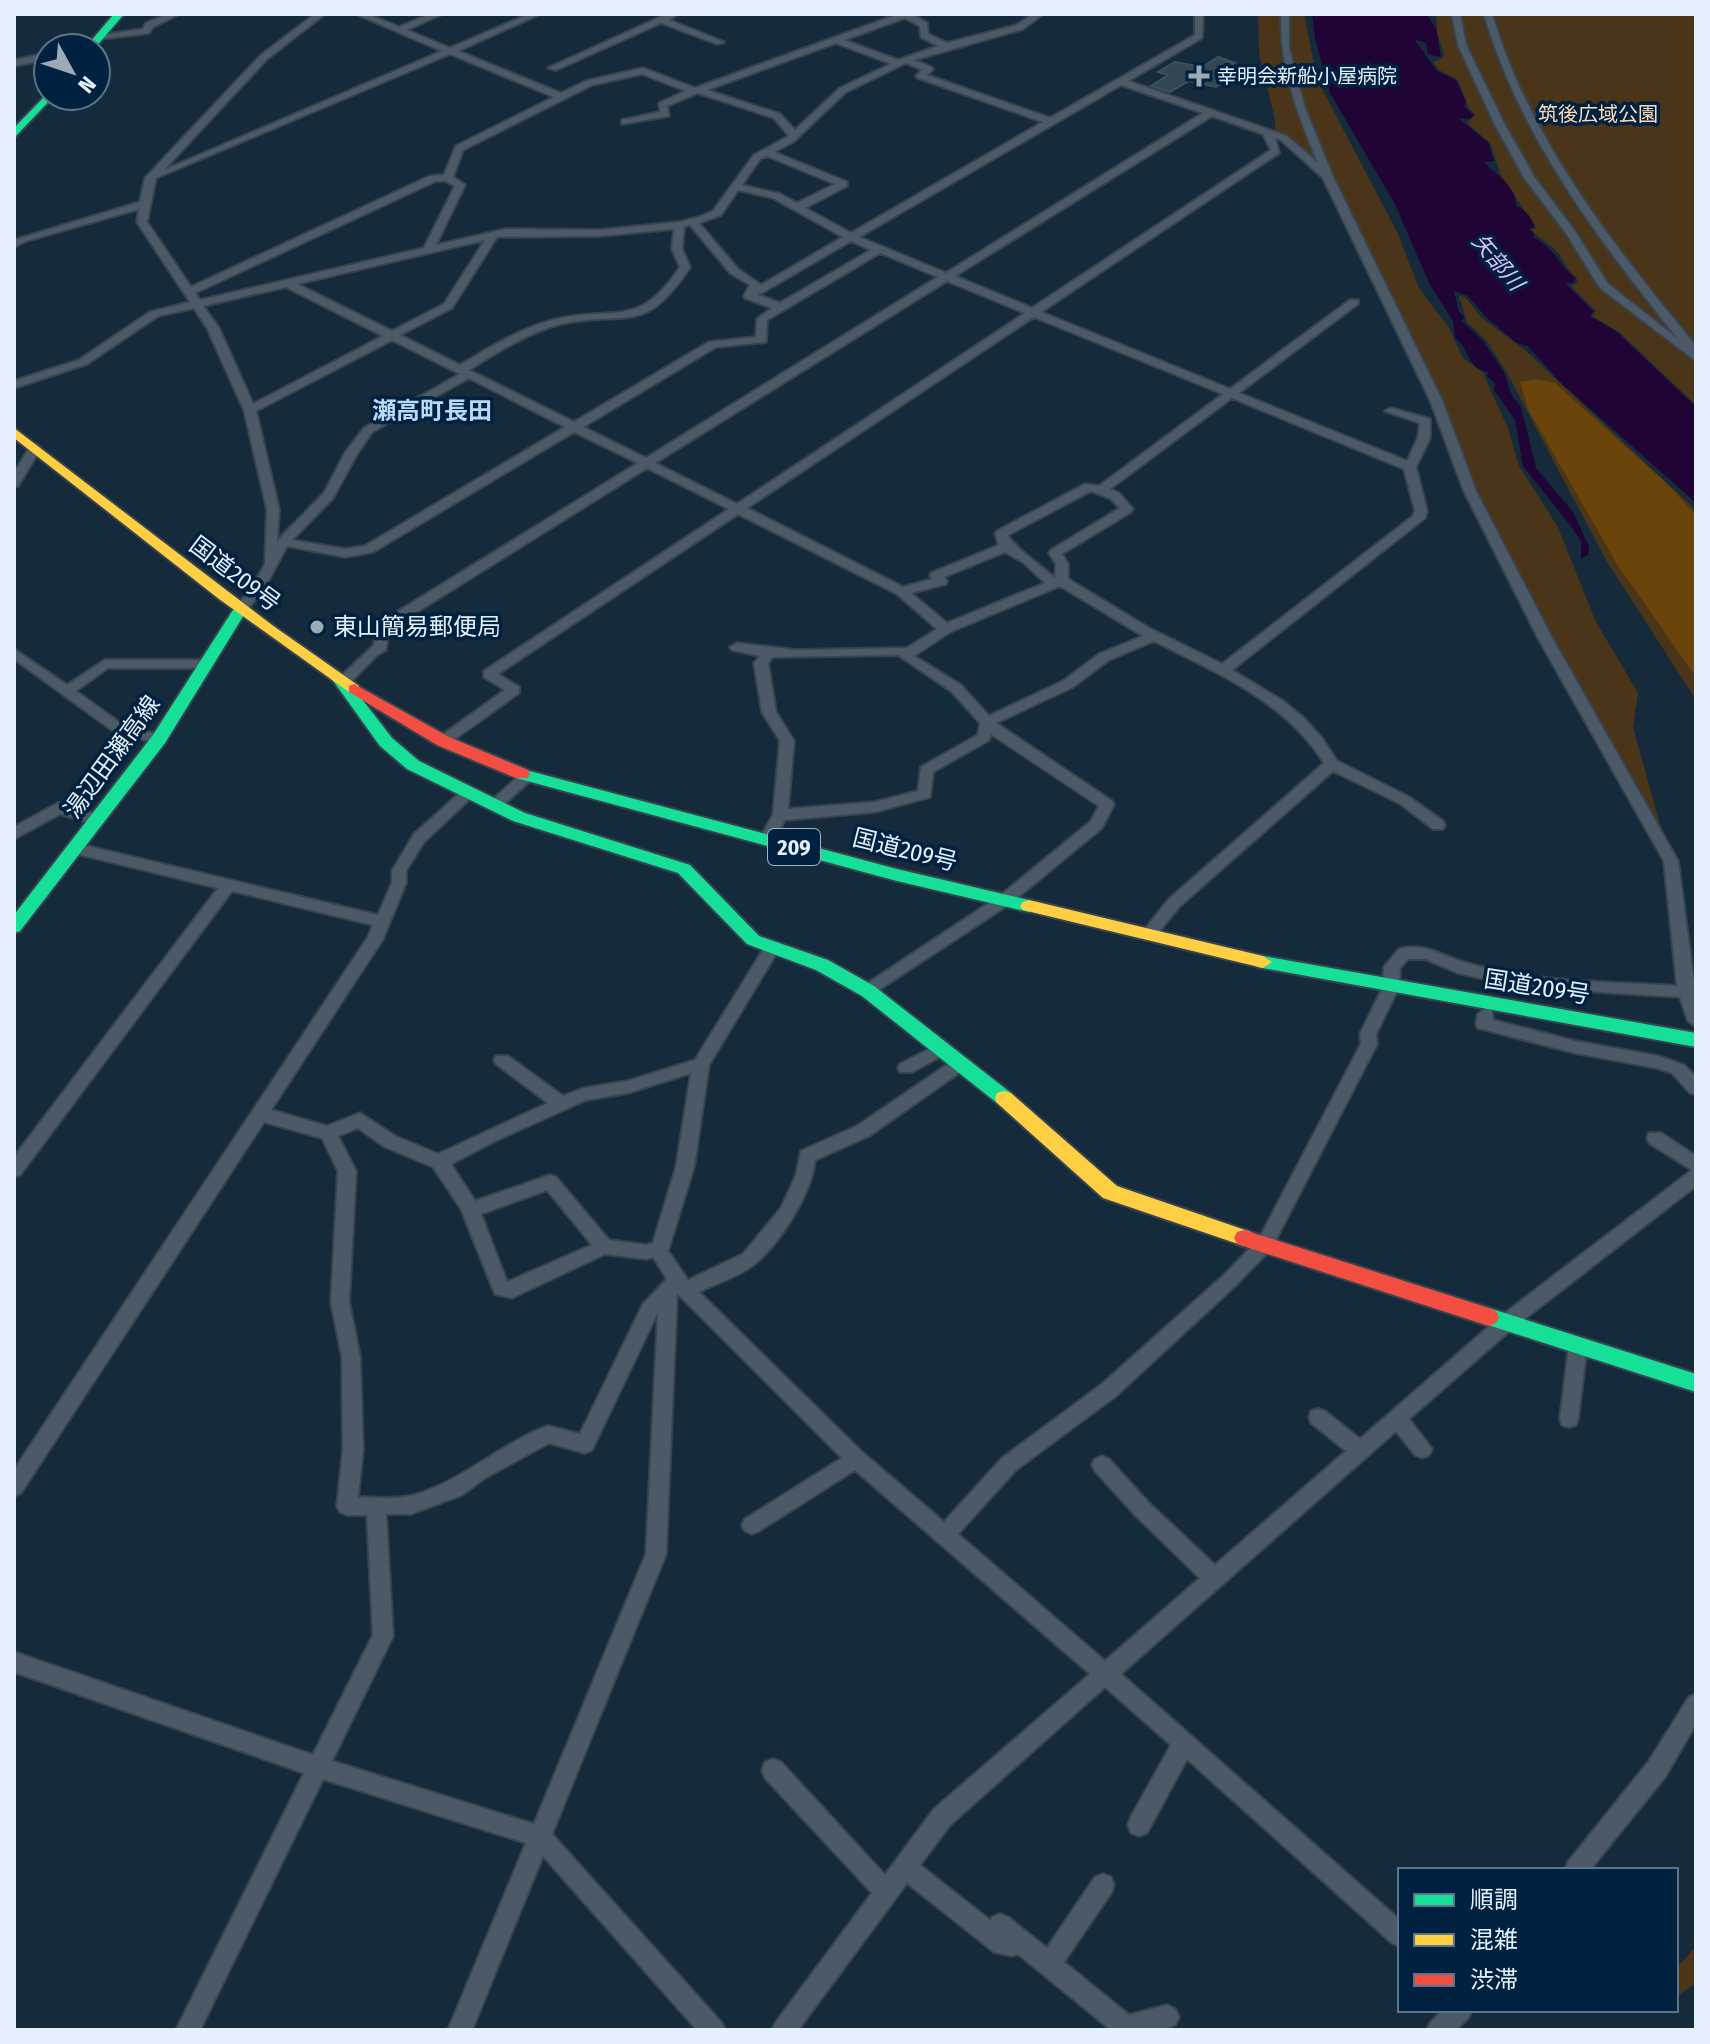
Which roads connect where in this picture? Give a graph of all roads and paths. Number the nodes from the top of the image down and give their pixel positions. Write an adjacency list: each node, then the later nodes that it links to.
1 (119, 14): 16 (main road)
2 (175, 14): 18 (street)
3 (321, 14): 39 (street)
4 (360, 14): 15 (street)
5 (438, 14): 15 (street)
6 (536, 14): 21 (street)
7 (674, 14): 14 (street)
8 (907, 14): 17 (street); 20 (street)
9 (1039, 14): 20 (street)
10 (1199, 14): 25 (street)
11 (1285, 14): 38 (street)
12 (1456, 14): 59 (street)
13 (1488, 14): 59 (street)
14 (662, 20): 19 (street); 23 (street)
15 (399, 30): 21 (street)
16 (104, 32)
17 (837, 37): 22 (street); 27 (street)
18 (112, 38)
19 (720, 42)
20 (945, 46): 22 (street)
21 (450, 51): 28 (street); 39 (street)
22 (901, 62): 31 (street); 34 (street)
23 (565, 73)
24 (577, 78): 26 (street)
25 (1119, 81): 29 (street); 31 (street)
26 (589, 83): 27 (street); 28 (street)
27 (697, 90): 32 (street); 34 (street)
28 (560, 96): 37 (street)
29 (1210, 113): 33 (street); 50 (street)
30 (23, 115): 35 (main road)
31 (1050, 121): 46 (street)
32 (625, 122)
33 (1267, 132): 38 (street); 57 (street)
34 (793, 134): 36 (street)
35 (14, 135)
36 (766, 152): 40 (street); 42 (street)
37 (448, 178): 49 (street); 52 (street)
38 (1329, 179): 110 (street)
39 (149, 180): 41 (street)
40 (736, 187): 42 (street); 43 (street)
41 (145, 204): 47 (street); 52 (street)
42 (796, 208): 46 (street)
43 (693, 222): 44 (street); 53 (street)
44 (679, 225): 45 (street); 60 (street)
45 (492, 237): 49 (street); 58 (street)
46 (852, 238): 48 (street); 53 (street)
47 (14, 244)
48 (880, 249): 50 (street); 56 (street)
49 (427, 252): 51 (street)
50 (946, 277): 57 (street); 68 (street)
51 (289, 284): 55 (street); 58 (street)
52 (189, 292): 55 (street)
53 (749, 296): 56 (street)
54 (1354, 302): 62 (street)
55 (196, 305): 61 (street); 63 (street)
56 (781, 307): 65 (street)
57 (1033, 312): 62 (street); 72 (street)
58 (391, 335): 60 (street); 63 (street)
59 (1696, 356)
60 (464, 372): 65 (street); 73 (street)
61 (14, 385)
62 (1232, 392): 69 (street); 71 (street)
63 (250, 410): 75 (street)
64 (1391, 411): 69 (street)
65 (572, 427): 68 (street); 73 (street)
66 (14, 432): 67 (main road, 国道209号 / 209)
67 (25, 458): 70 (street); 78 (main road, 国道209号 / 209)
68 (646, 463): 72 (street); 87 (street)
69 (1410, 467): 86 (street)
70 (14, 483)
71 (1101, 490): 74 (street); 76 (street)
72 (737, 509): 77 (street); 91 (street)
73 (283, 542): 75 (street)
74 (1006, 547): 76 (street); 77 (street)
75 (270, 562): 78 (street)
76 (1057, 582): 79 (street); 80 (street)
77 (902, 591): 79 (street)
78 (240, 610): 85 (main road, 湯辺田瀬高線); 87 (main road, 国道209号 / 209)
79 (945, 629): 84 (street)
80 (1154, 636): 86 (street); 89 (street)
81 (737, 647): 83 (street)
82 (14, 653): 88 (street)
83 (769, 653): 84 (street); 96 (street)
84 (905, 656): 89 (street)
85 (206, 664): 88 (street); 90 (main road, 湯辺田瀬高線)
86 (1223, 670): 92 (street)
87 (341, 680): 91 (main road, 国道209号 / 209); 94 (main road)
88 (67, 691): 90 (street)
89 (987, 722): 96 (street); 103 (street)
90 (159, 739): 97 (main road, 湯辺田瀬高線)
91 (443, 741): 93 (main road, 国道209号 / 209)
92 (1332, 764): 98 (street); 106 (street)
93 (527, 776): 95 (street); 100 (main road, 国道209号 / 209)
94 (467, 794): 95 (main road); 104 (street)
95 (494, 806): 107 (main road)
96 (780, 815): 100 (street)
97 (97, 820): 99 (street); 101 (main road, 湯辺田瀬高線)
98 (1438, 825)
99 (14, 834)
100 (766, 840): 103 (main road, 国道209号 / 209)
101 (74, 848): 102 (street); 105 (main road, 湯辺田瀬高線)
102 (228, 885): 104 (street); 126 (street)
103 (1006, 899): 106 (main road, 国道209号 / 209); 109 (street)
104 (383, 922): 121 (street)
105 (14, 927)
106 (1149, 934): 108 (main road, 国道209号 / 209)
107 (771, 949): 109 (main road); 116 (street)
108 (1391, 987): 110 (street); 113 (main road, 国道209号 / 209); 129 (street)
109 (868, 991): 114 (main road)
110 (1686, 992): 112 (street)
111 (1486, 1014): 119 (street)
112 (1696, 1021)
113 (1696, 1040)
114 (941, 1049): 117 (main road); 118 (street)
115 (502, 1060): 120 (street)
116 (701, 1064): 120 (street); 131 (street)
117 (960, 1064): 129 (main road); 132 (street)
118 (906, 1068)
119 (1696, 1088)
120 (561, 1104): 124 (street)
121 (260, 1114): 122 (street); 143 (street)
122 (328, 1133): 124 (street); 144 (street)
123 (1655, 1138): 125 (street)
124 (439, 1162): 128 (street)
125 (1696, 1165)
126 (14, 1170)
127 (1696, 1176): 133 (street)
128 (471, 1210): 130 (street); 130 (street)
129 (1265, 1244): 133 (main road); 146 (street)
130 (604, 1247): 131 (street)
131 (660, 1248): 132 (street)
132 (677, 1287): 141 (street); 144 (street); 155 (street)
133 (1507, 1322): 134 (main road); 137 (street)
134 (1578, 1345): 135 (main road); 138 (street)
135 (1696, 1383)
136 (1318, 1417): 140 (street)
137 (1397, 1418): 139 (street); 140 (street)
138 (1569, 1419)
139 (1422, 1449)
140 (1360, 1451): 147 (street)
141 (856, 1459): 145 (street); 146 (street)
142 (1102, 1465): 147 (street)
143 (14, 1487)
144 (376, 1508): 152 (street)
145 (752, 1525)
146 (945, 1535): 149 (street)
147 (1215, 1579): 149 (street)
148 (14, 1662): 152 (street)
149 (1105, 1675): 151 (street); 156 (street)
150 (1696, 1704): 157 (street)
151 (1184, 1742): 154 (street); 160 (street)
152 (318, 1767): 155 (street); 164 (street)
153 (773, 1770): 159 (street)
154 (1139, 1825)
155 (540, 1837): 165 (street); 166 (street)
156 (905, 1867): 159 (street); 161 (street)
157 (1578, 1868)
158 (1103, 1885): 161 (street)
159 (886, 1892): 167 (street)
160 (1398, 1933)
161 (1049, 1965): 163 (street)
162 (1458, 2012): 168 (street)
163 (1167, 2017)
164 (188, 2030)
165 (460, 2030)
166 (713, 2030)
167 (784, 2030)
168 (1439, 2030)

